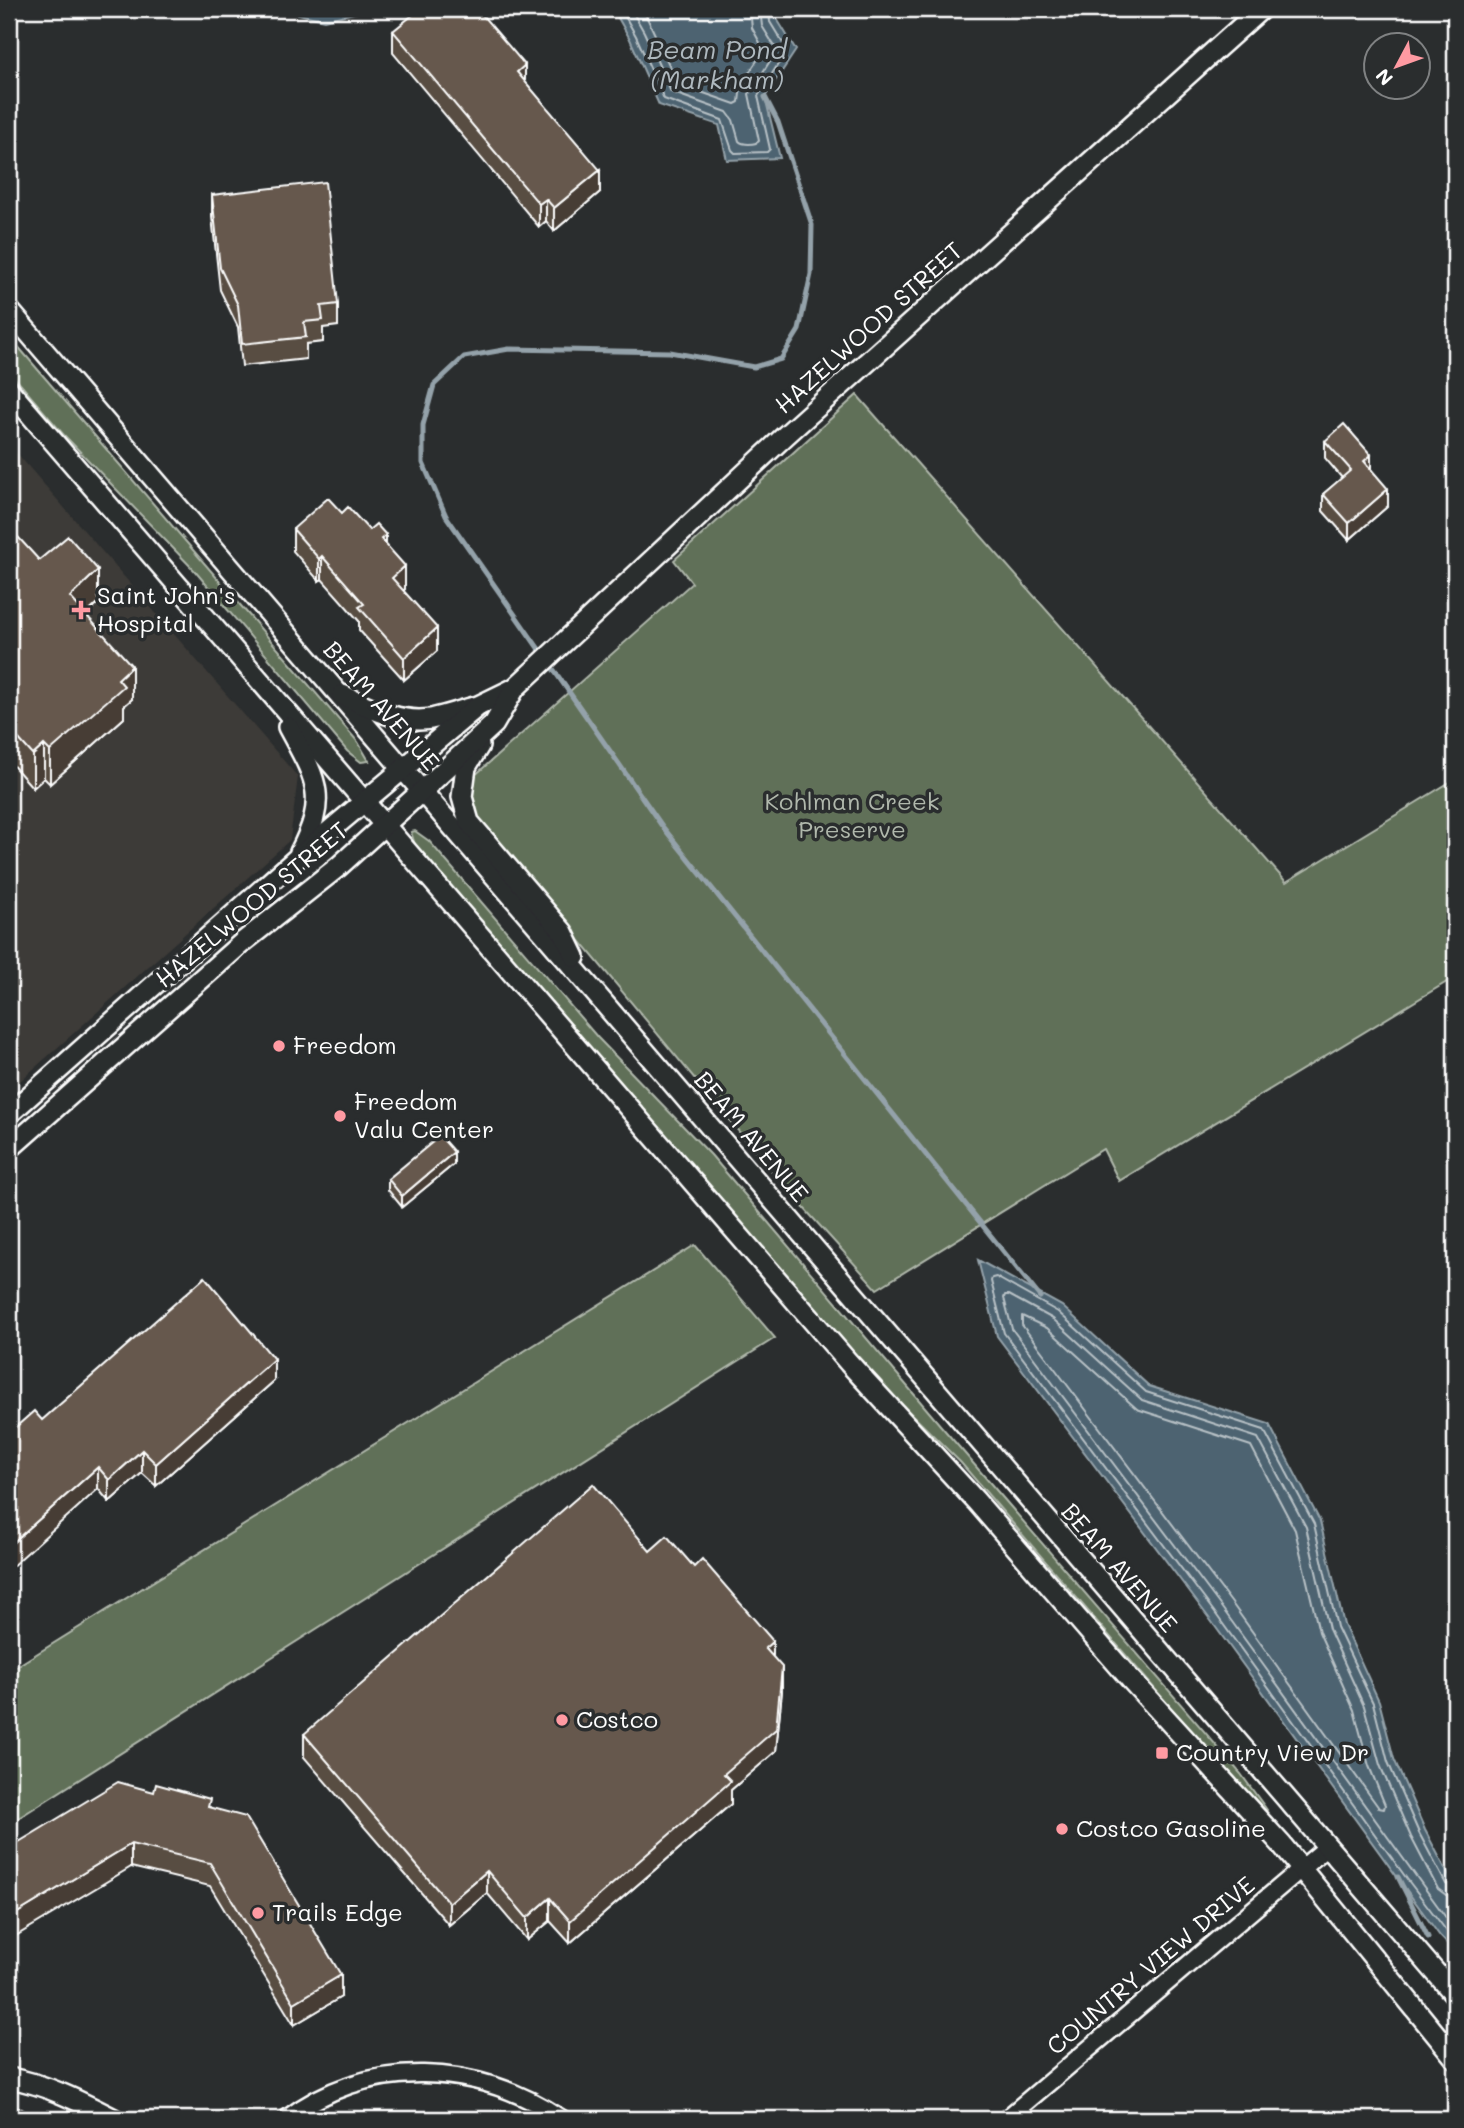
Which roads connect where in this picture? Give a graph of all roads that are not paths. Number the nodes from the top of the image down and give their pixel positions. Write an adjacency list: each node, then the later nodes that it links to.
1 (1261, 9): 4 (street, HAZELWOOD STREET)
2 (9, 310): 5 (street, BEAM AVENUE)
3 (9, 390): 6 (street)
4 (515, 688): 7 (street, HAZELWOOD STREET); 8 (street, HAZELWOOD STREET)
5 (335, 691): 7 (street); 9 (street, BEAM AVENUE)
6 (273, 699): 11 (street); 13 (street)
7 (478, 706): 9 (street, HAZELWOOD STREET)
8 (494, 724): 10 (street, HAZELWOOD STREET); 14 (street)
9 (404, 771): 10 (street, BEAM AVENUE); 11 (street, HAZELWOOD STREET)
10 (422, 791): 12 (street, HAZELWOOD STREET); 14 (street, BEAM AVENUE)
11 (365, 803): 12 (street); 13 (street, HAZELWOOD STREET)
12 (384, 825): 16 (street, HAZELWOOD STREET); 18 (street)
13 (296, 859): 15 (street, HAZELWOOD STREET)
14 (590, 986): 17 (street, BEAM AVENUE)
15 (9, 1114)
16 (9, 1149)
17 (1327, 1846): 18 (street, COUNTRY VIEW DRIVE); 19 (street, BEAM AVENUE)
18 (1301, 1868): 20 (street); 27 (street, COUNTRY VIEW DRIVE)
19 (1455, 1995)
20 (1455, 2058)
21 (9, 2078): 24 (street)
22 (9, 2117): 23 (street)
23 (17, 2119)
24 (114, 2119)
25 (286, 2119): 26 (street)
26 (562, 2119)
27 (1006, 2119)

